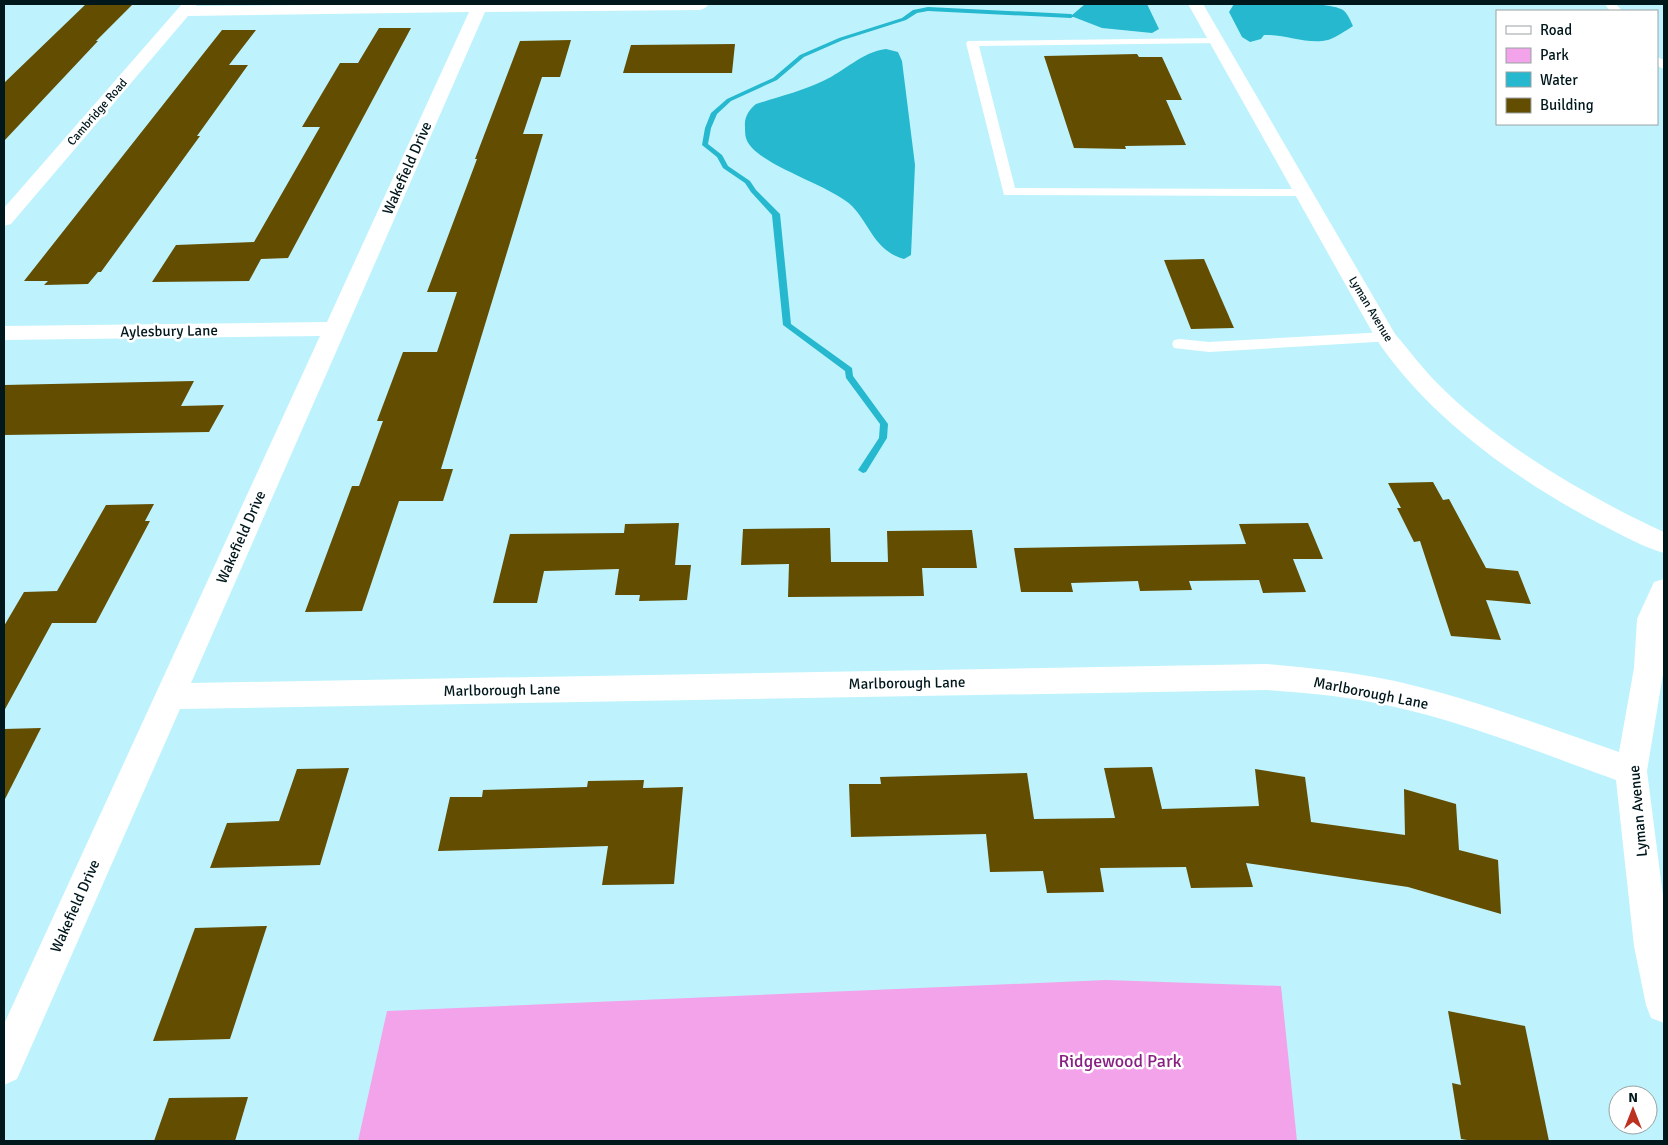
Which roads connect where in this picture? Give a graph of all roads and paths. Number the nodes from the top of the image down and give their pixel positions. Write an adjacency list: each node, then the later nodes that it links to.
1 (1195, 4): 5 (street, Lyman Avenue)
2 (700, 5): 4 (street)
3 (187, 8): 4 (street); 7 (street, Cambridge Road)
4 (479, 8): 8 (street, Wakefield Drive)
5 (1216, 41): 6 (street, Lyman Avenue); 6 (lane)
6 (1303, 193): 10 (street, Lyman Avenue)
7 (4, 220)
8 (335, 329): 9 (street, Aylesbury Lane); 14 (street, Wakefield Drive)
9 (4, 333)
10 (1386, 337): 11 (lane); 12 (street, Lyman Avenue)
11 (1180, 344)
12 (1664, 543)
13 (1664, 590): 15 (street, Lyman Avenue)
14 (170, 696): 15 (street, Marlborough Lane); 17 (street, Wakefield Drive)
15 (1631, 770): 16 (street, Lyman Avenue)
16 (1664, 1005)
17 (4, 1066)

